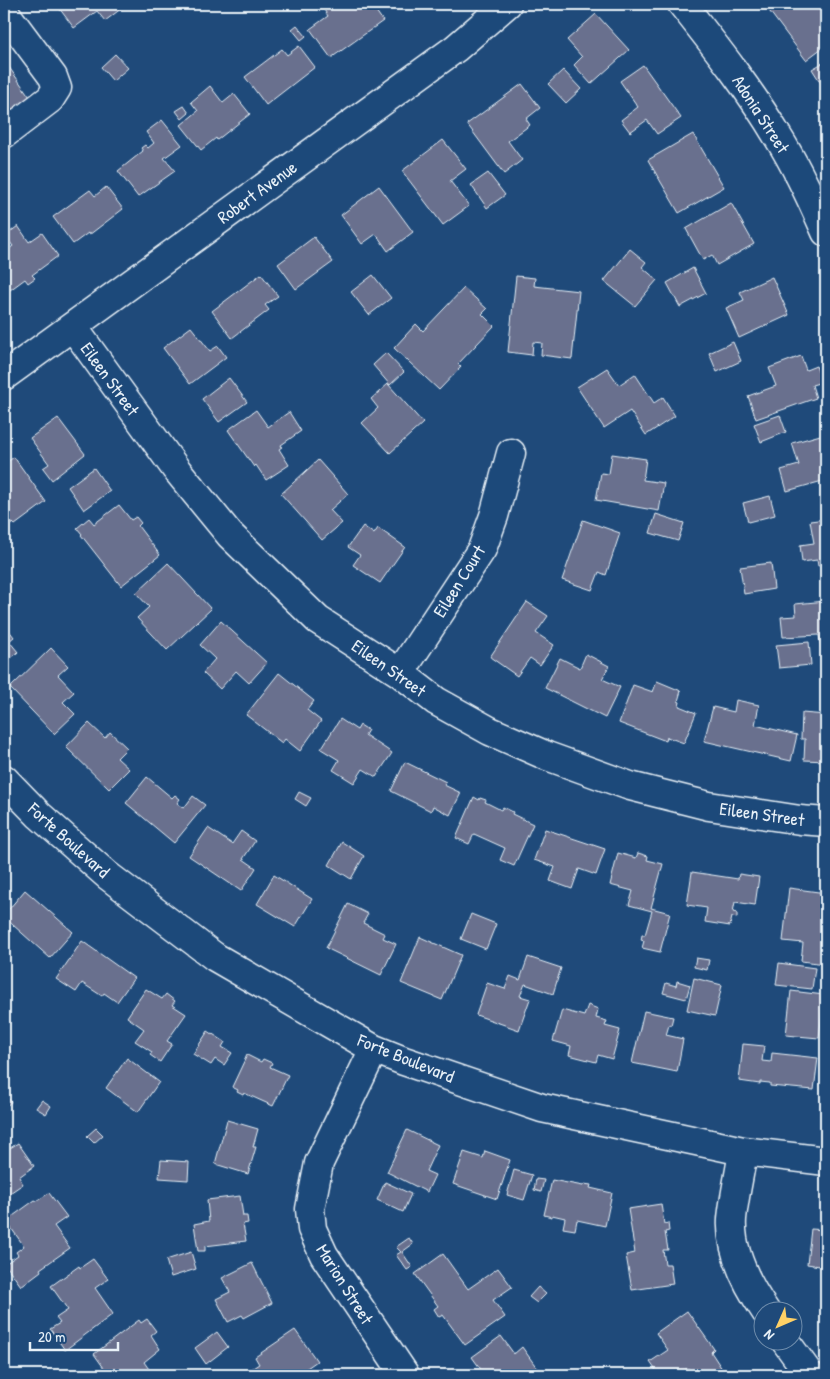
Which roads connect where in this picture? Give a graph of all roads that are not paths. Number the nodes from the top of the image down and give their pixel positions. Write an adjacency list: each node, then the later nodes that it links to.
1 (507, 4): 6 (street, Robert Avenue)
2 (682, 4): 5 (street, Adonia Street)
3 (4, 11): 4 (street)
4 (4, 134)
5 (826, 232)
6 (72, 326): 7 (street, Robert Avenue); 9 (street, Eileen Street)
7 (4, 376)
8 (511, 453): 9 (street, Eileen Court)
9 (400, 673): 11 (street, Eileen Street)
10 (4, 779): 12 (street, Forte Boulevard)
11 (826, 822)
12 (374, 1049): 13 (street, Forte Boulevard); 17 (street, Marion Street)
13 (743, 1151): 14 (street, Forte Boulevard); 15 (street)
14 (826, 1161)
15 (759, 1302)
16 (793, 1352): 18 (street)
17 (405, 1375)
18 (810, 1375)

